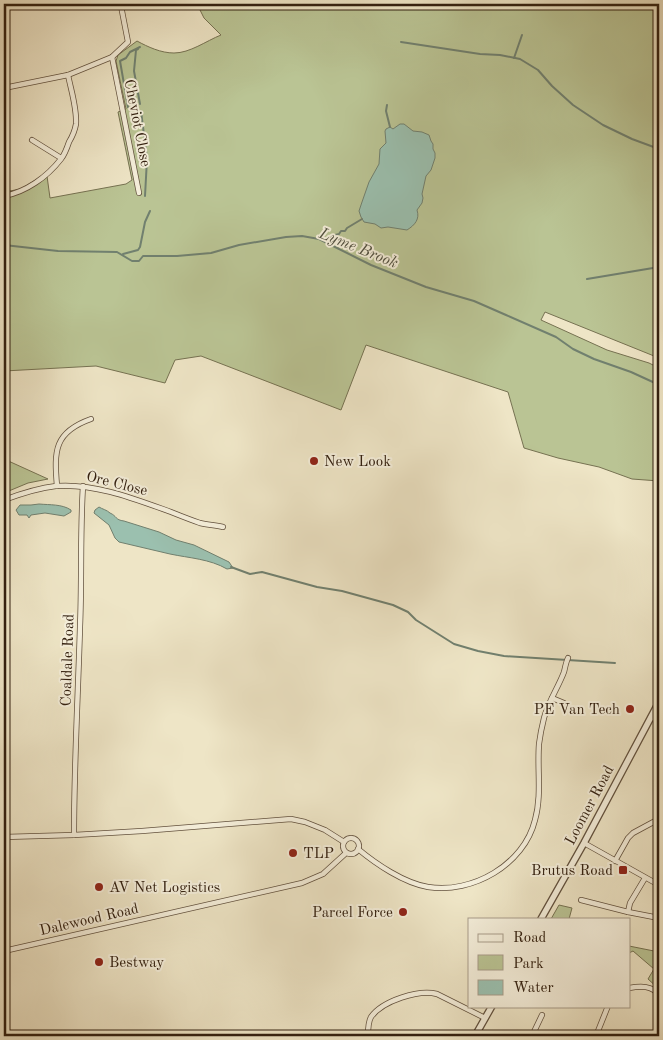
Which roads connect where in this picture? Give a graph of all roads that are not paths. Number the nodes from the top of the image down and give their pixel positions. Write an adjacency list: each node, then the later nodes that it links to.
1 (119, 4): 2 (street)
2 (112, 57): 3 (street); 7 (street, Cheviot Close)
3 (68, 75): 4 (street); 6 (street)
4 (4, 88)
5 (32, 140): 6 (street)
6 (61, 158): 8 (street)
7 (139, 193)
8 (4, 196)
9 (91, 419): 10 (street)
10 (57, 486): 11 (street, Ore Close); 12 (street, Ore Close)
11 (83, 486): 13 (street, Ore Close); 21 (street, Coaldale Road)
12 (4, 500)
13 (223, 527)
14 (568, 658): 15 (street)
15 (552, 698): 17 (street); 25 (street)
16 (659, 702): 18 (street, Loomer Road)
17 (564, 703)
18 (651, 717): 19 (street); 24 (street, Loomer Road)
19 (659, 721)
20 (659, 819): 27 (street)
21 (74, 835): 22 (street); 23 (street)
22 (4, 837)
23 (344, 842): 25 (street); 26 (street)
24 (584, 843): 27 (street); 32 (street, Loomer Road)
25 (358, 849): 26 (street, Dalewood Road)
26 (346, 852): 34 (street, Dalewood Road)
27 (615, 861): 28 (street)
28 (645, 878): 29 (street); 31 (street)
29 (659, 885)
30 (581, 900): 31 (street)
31 (628, 912): 33 (street)
32 (542, 918)
33 (659, 918)
34 (4, 951)
35 (630, 988): 36 (street)
36 (659, 996)
37 (491, 1008): 40 (street)
38 (607, 1008): 44 (street)
39 (542, 1015): 43 (street)
40 (485, 1018): 41 (street); 42 (street)
41 (368, 1036)
42 (475, 1036)
43 (532, 1036)
44 (596, 1036)

